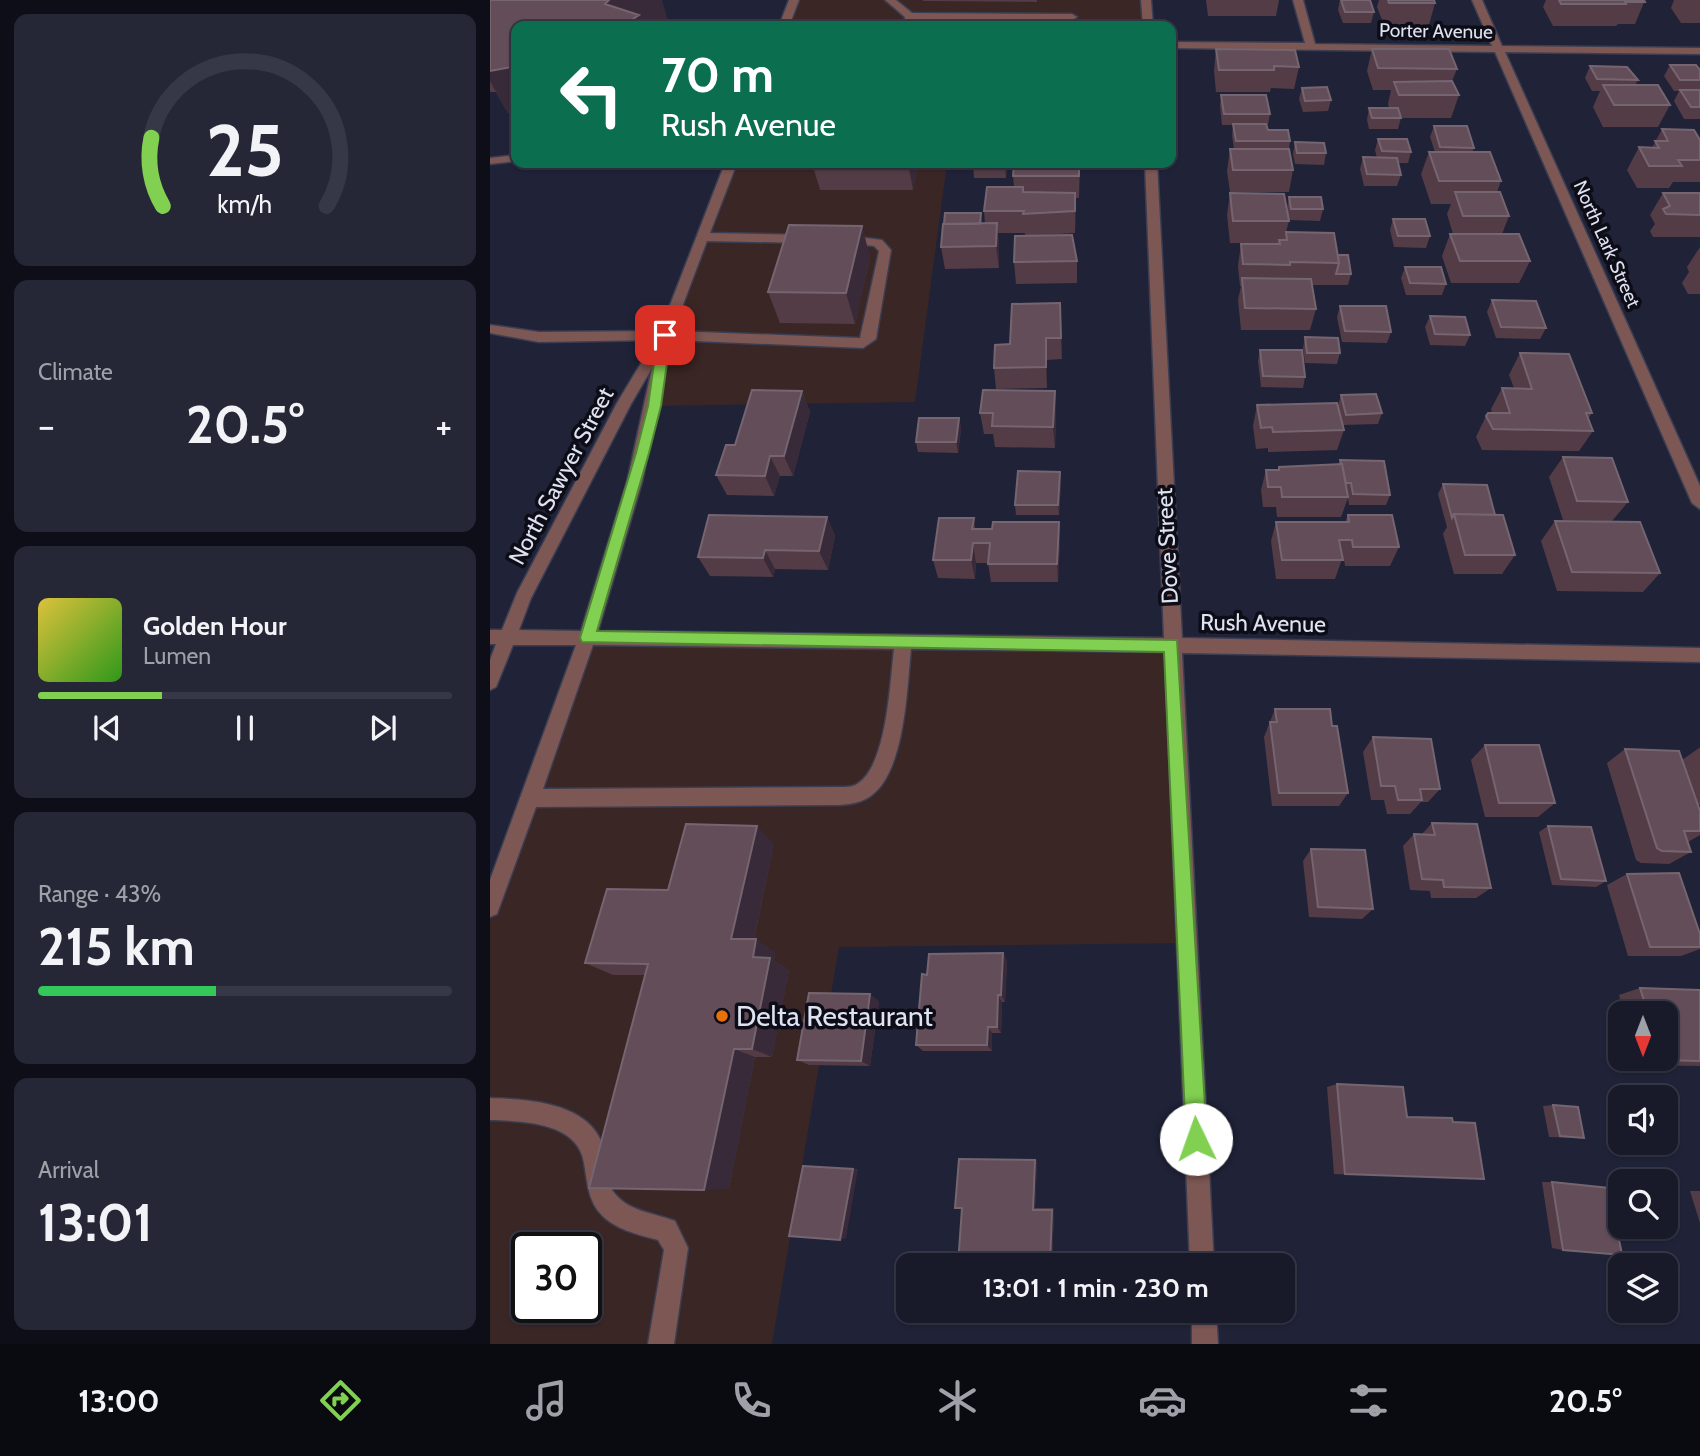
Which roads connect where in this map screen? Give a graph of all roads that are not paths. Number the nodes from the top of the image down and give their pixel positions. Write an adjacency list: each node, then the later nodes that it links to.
1 (794, 0): 7 (street)
2 (890, 0): 8 (street)
3 (1146, 0): 9 (street)
4 (1298, 0): 11 (street)
5 (1477, 0): 12 (street, North Lark Street)
6 (1072, 17): 8 (street)
7 (786, 21)
8 (909, 21)
9 (1148, 21)
10 (1176, 45): 11 (street, Porter Avenue)
11 (1311, 47): 12 (street, Porter Avenue)
12 (1500, 49): 13 (street, Porter Avenue); 21 (street, North Lark Street)
13 (1700, 51)
14 (511, 159): 15 (street)
15 (490, 161)
16 (729, 168): 18 (street, North Sawyer Street)
17 (1151, 168): 25 (street, Dove Street)
18 (702, 237): 20 (street, North Sawyer Street); 20 (street)
19 (490, 329): 20 (street)
20 (665, 335): 22 (street, North Sawyer Street); 23 (street, North Sawyer Street)
21 (1700, 503)
22 (499, 637): 23 (street, Rush Avenue); 27 (street, North Sawyer Street)
23 (588, 638): 24 (street, Rush Avenue); 28 (street, North Sawyer Street)
24 (903, 642): 25 (street, Rush Avenue); 28 (street)
25 (1172, 645): 26 (street, Rush Avenue); 31 (street, Dove Street)
26 (1700, 655)
27 (490, 682)
28 (529, 798): 29 (street, North Sawyer Street)
29 (490, 907)
30 (490, 1110): 33 (street)
31 (1201, 1253)
32 (1204, 1323): 34 (street)
33 (662, 1344)
34 (1205, 1344)

